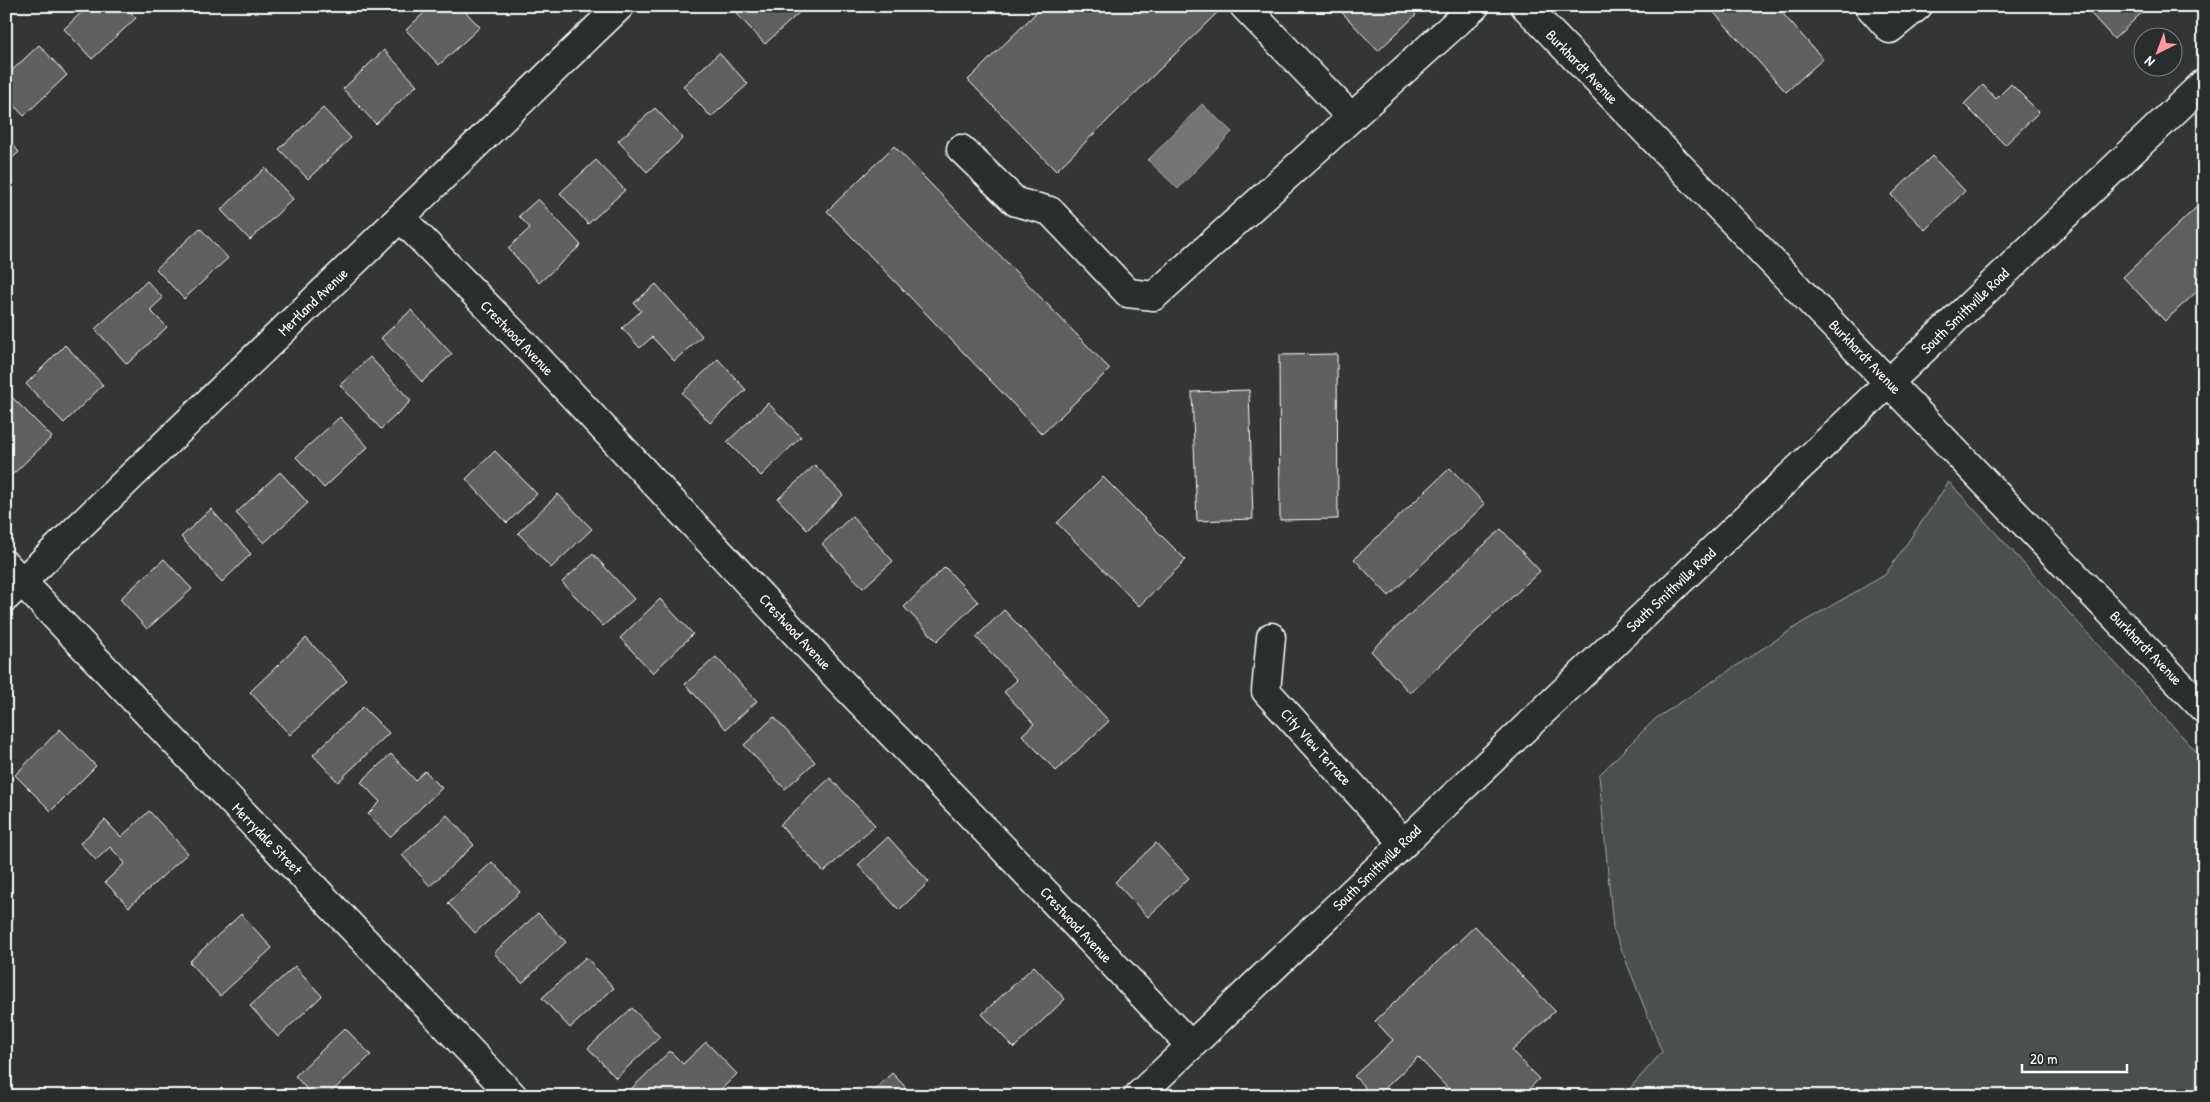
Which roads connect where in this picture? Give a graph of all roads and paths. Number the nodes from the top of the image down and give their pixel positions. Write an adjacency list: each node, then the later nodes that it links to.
1 (620, 6): 10 (street, Mertland Avenue)
2 (1244, 6): 8 (street)
3 (1475, 6): 8 (street)
4 (1525, 6): 11 (street, Burkhardt Avenue)
5 (1869, 6): 6 (street)
6 (1918, 6)
7 (2204, 83): 11 (street, South Smithville Road)
8 (1351, 118): 9 (street)
9 (961, 149)
10 (401, 218): 12 (street, Mertland Avenue); 16 (street, Crestwood Avenue)
11 (1890, 382): 14 (street, Burkhardt Avenue); 15 (street, South Smithville Road)
12 (11, 581): 17 (street, Merrydale Street)
13 (1271, 637): 15 (street, City View Terrace)
14 (2204, 709)
15 (1404, 843): 16 (street, South Smithville Road)
16 (1191, 1046): 18 (street, South Smithville Road)
17 (513, 1096)
18 (1138, 1096)

